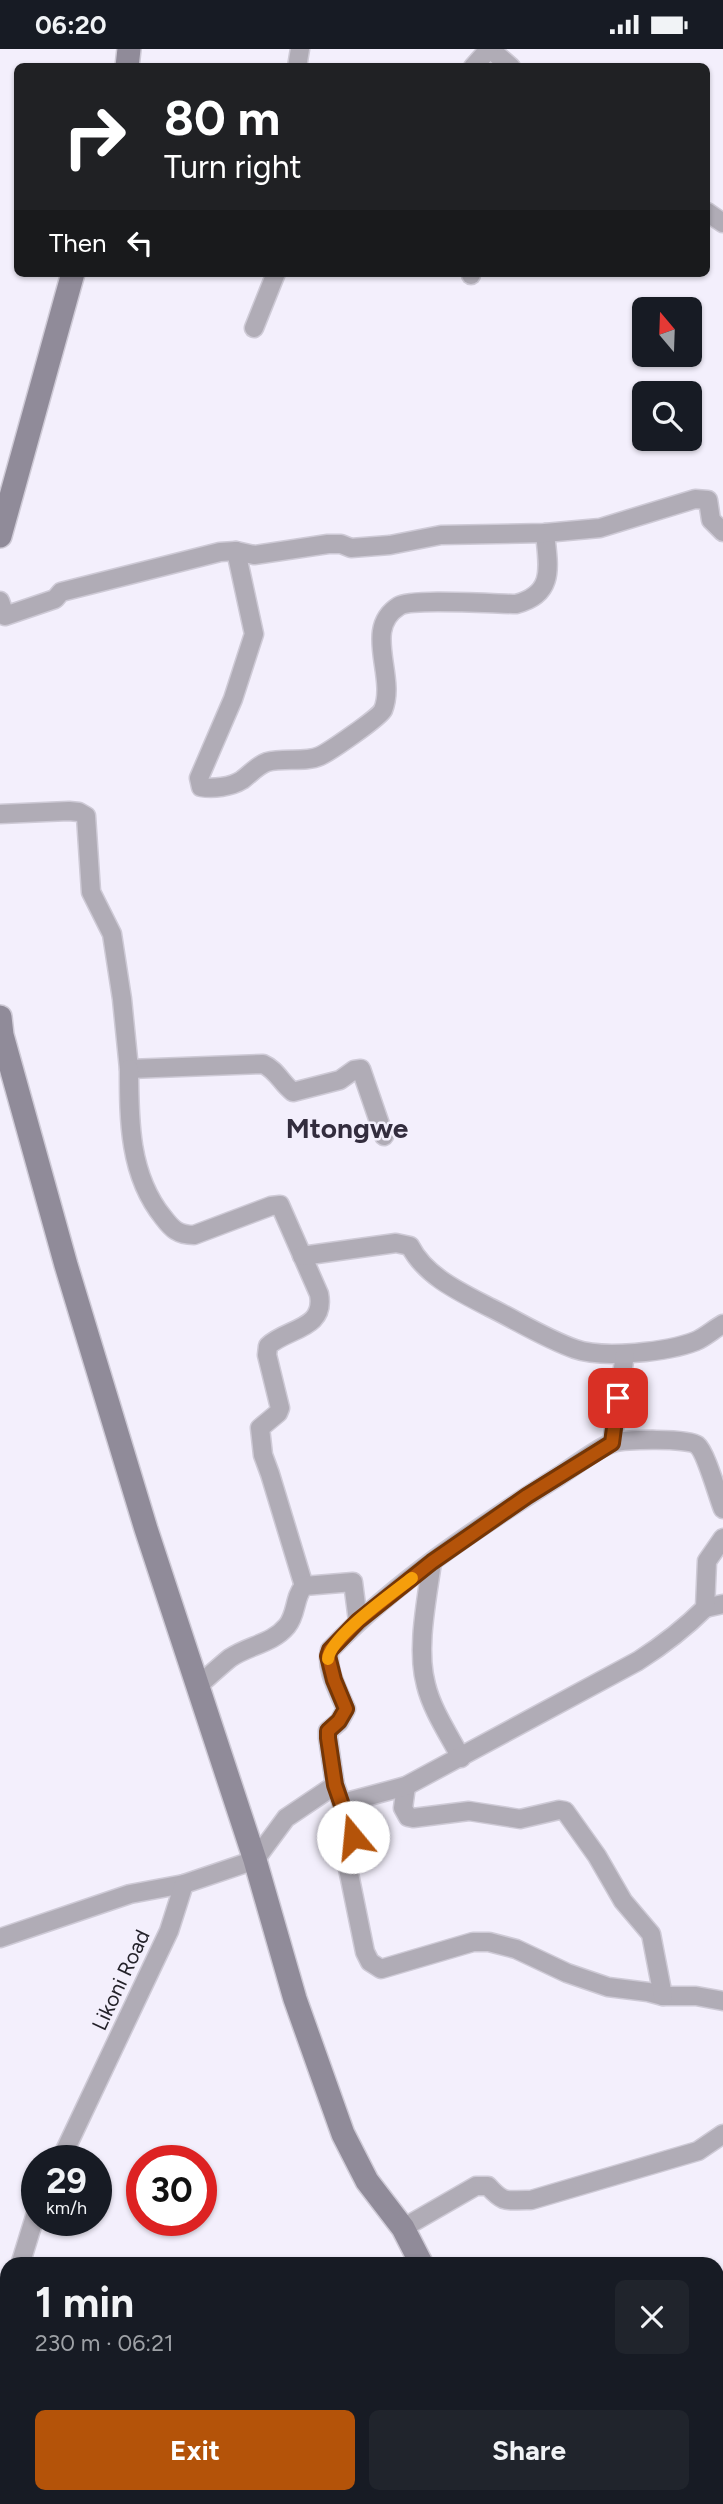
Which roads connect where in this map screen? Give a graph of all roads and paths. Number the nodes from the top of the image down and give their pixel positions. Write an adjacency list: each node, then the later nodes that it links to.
1 (489, 49): 2 (street); 3 (street)
2 (477, 63)
3 (506, 63)
4 (72, 277): 9 (street)
5 (274, 277): 6 (street)
6 (254, 328)
7 (723, 532): 8 (street)
8 (545, 533): 10 (street); 10 (street)
9 (0, 536)
10 (236, 551): 11 (street)
11 (0, 601)
12 (0, 814): 14 (street)
13 (0, 1017): 27 (street)
14 (129, 1069): 15 (street); 16 (street)
15 (384, 1136)
16 (302, 1256): 18 (street); 23 (street)
17 (723, 1324): 18 (street)
18 (625, 1353): 19 (street)
19 (612, 1443): 20 (street); 22 (street)
20 (723, 1509)
21 (723, 1538): 25 (street)
22 (432, 1562): 26 (street); 28 (street)
23 (304, 1586): 26 (street); 27 (street)
24 (723, 1604): 25 (street)
25 (705, 1608): 28 (street)
26 (358, 1621): 29 (street)
27 (197, 1687): 32 (street)
28 (461, 1758): 30 (street)
29 (335, 1785): 31 (street); 32 (street)
30 (406, 1786): 31 (street); 35 (street)
31 (343, 1803): 35 (street)
32 (255, 1860): 33 (street); 39 (street)
33 (184, 1884): 34 (street); 38 (street, Likoni Road)
34 (0, 1938)
35 (663, 1996): 36 (street)
36 (723, 2001)
37 (723, 2134): 39 (street)
38 (68, 2145)
39 (403, 2228): 42 (street)
40 (29, 2236): 41 (street)
41 (22, 2257)
42 (418, 2257)

